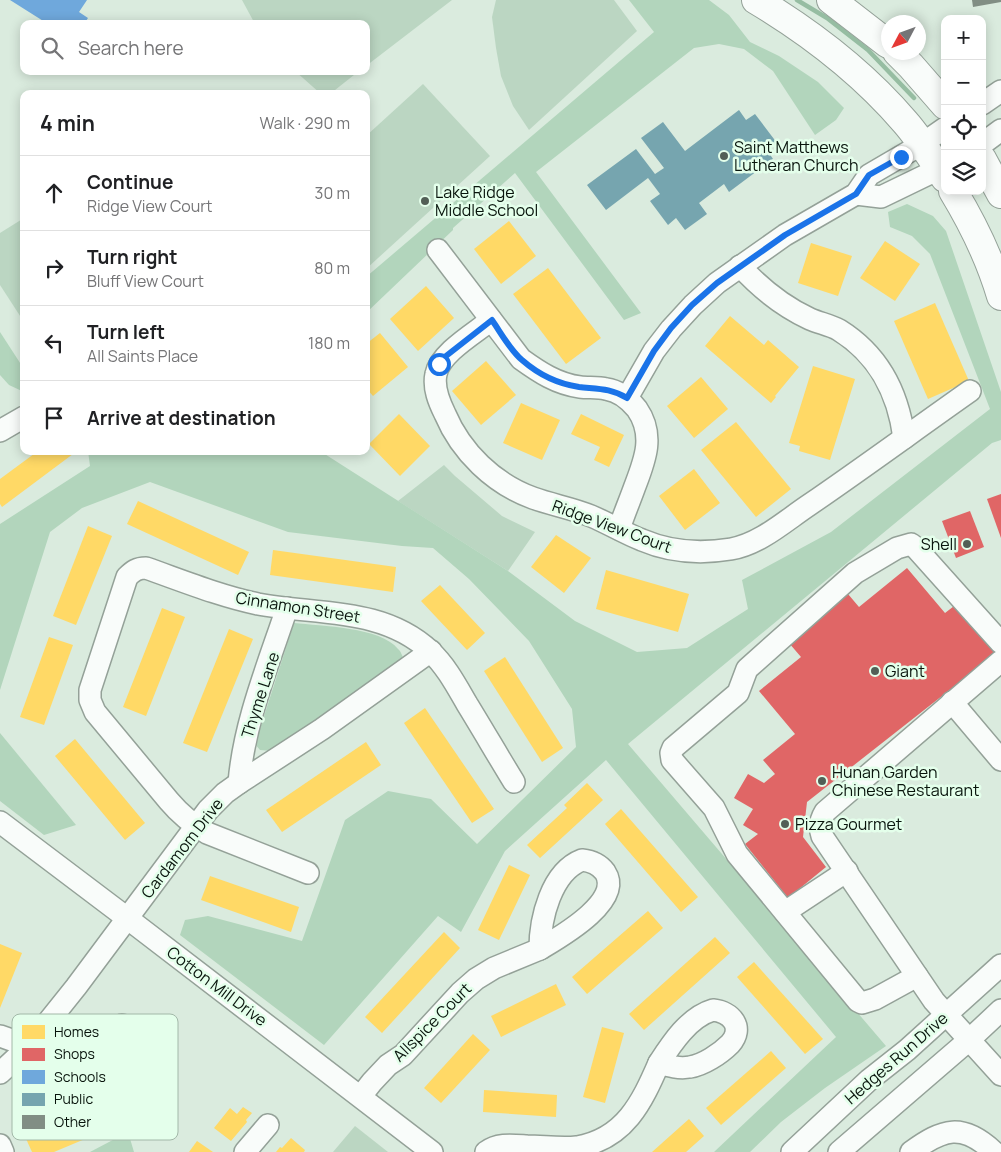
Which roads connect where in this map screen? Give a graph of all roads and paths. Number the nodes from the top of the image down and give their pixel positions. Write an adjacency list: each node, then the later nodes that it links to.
1 (756, 0): 11 (main road)
2 (831, 0): 3 (main road)
3 (881, 39)
4 (905, 60): 6 (main road)
5 (1001, 91): 7 (street)
6 (941, 100)
7 (986, 101)
8 (1001, 130): 10 (street)
9 (941, 131): 11 (street)
10 (986, 141)
11 (922, 144): 13 (main road); 15 (street)
12 (986, 166): 16 (main road)
13 (941, 170)
14 (941, 177): 15 (street)
15 (856, 194): 19 (street)
16 (1001, 194)
17 (956, 195): 20 (main road)
18 (438, 250): 21 (street)
19 (740, 266): 23 (street); 26 (street)
20 (1001, 296)
21 (492, 320): 23 (street); 27 (street, Ridge View Court)
22 (970, 391): 26 (street, Ridge View Court)
23 (627, 398): 27 (street)
24 (20, 419): 25 (street)
25 (0, 431)
26 (904, 438): 27 (street, Ridge View Court)
27 (619, 529)
28 (288, 608): 30 (street, Cinnamon Street); 35 (street, Thyme Lane); 37 (street, Cinnamon Street)
29 (1001, 643): 40 (street)
30 (430, 651): 34 (street, Cinnamon Street); 35 (street, Cardamom Drive)
31 (1001, 661): 32 (street)
32 (952, 702): 33 (street); 38 (street)
33 (1001, 760)
34 (514, 782)
35 (239, 783): 37 (street, Cardamom Drive)
36 (0, 822): 41 (street, Cotton Mill Drive)
37 (196, 826): 39 (street, Cinnamon Street); 41 (street, Cardamom Drive)
38 (847, 871): 40 (street); 44 (street)
39 (308, 874)
40 (785, 912): 44 (street)
41 (127, 918): 46 (street, Cardamom Drive); 55 (street, Cotton Mill Drive)
42 (540, 949): 55 (street, Allspice Court)
43 (1001, 965): 47 (street, Hedges Run Drive)
44 (917, 976): 47 (street)
45 (1001, 1010): 49 (street, Hedges Run Drive)
46 (53, 1014)
47 (946, 1014): 49 (street); 62 (street, Hedges Run Drive)
48 (0, 1036): 50 (street)
49 (969, 1040): 54 (street); 63 (street, Hedges Run Drive)
50 (12, 1041)
51 (12, 1062): 53 (street, Cardamom Drive)
52 (659, 1063): 61 (street)
53 (0, 1073)
54 (1001, 1075)
55 (361, 1096): 60 (street, Cotton Mill Drive)
56 (268, 1125): 59 (street)
57 (0, 1146): 58 (street)
58 (4, 1152)
59 (245, 1152)
60 (432, 1152)
61 (486, 1152)
62 (792, 1152)
63 (839, 1152)
64 (912, 1152): 65 (street)
65 (994, 1152)

